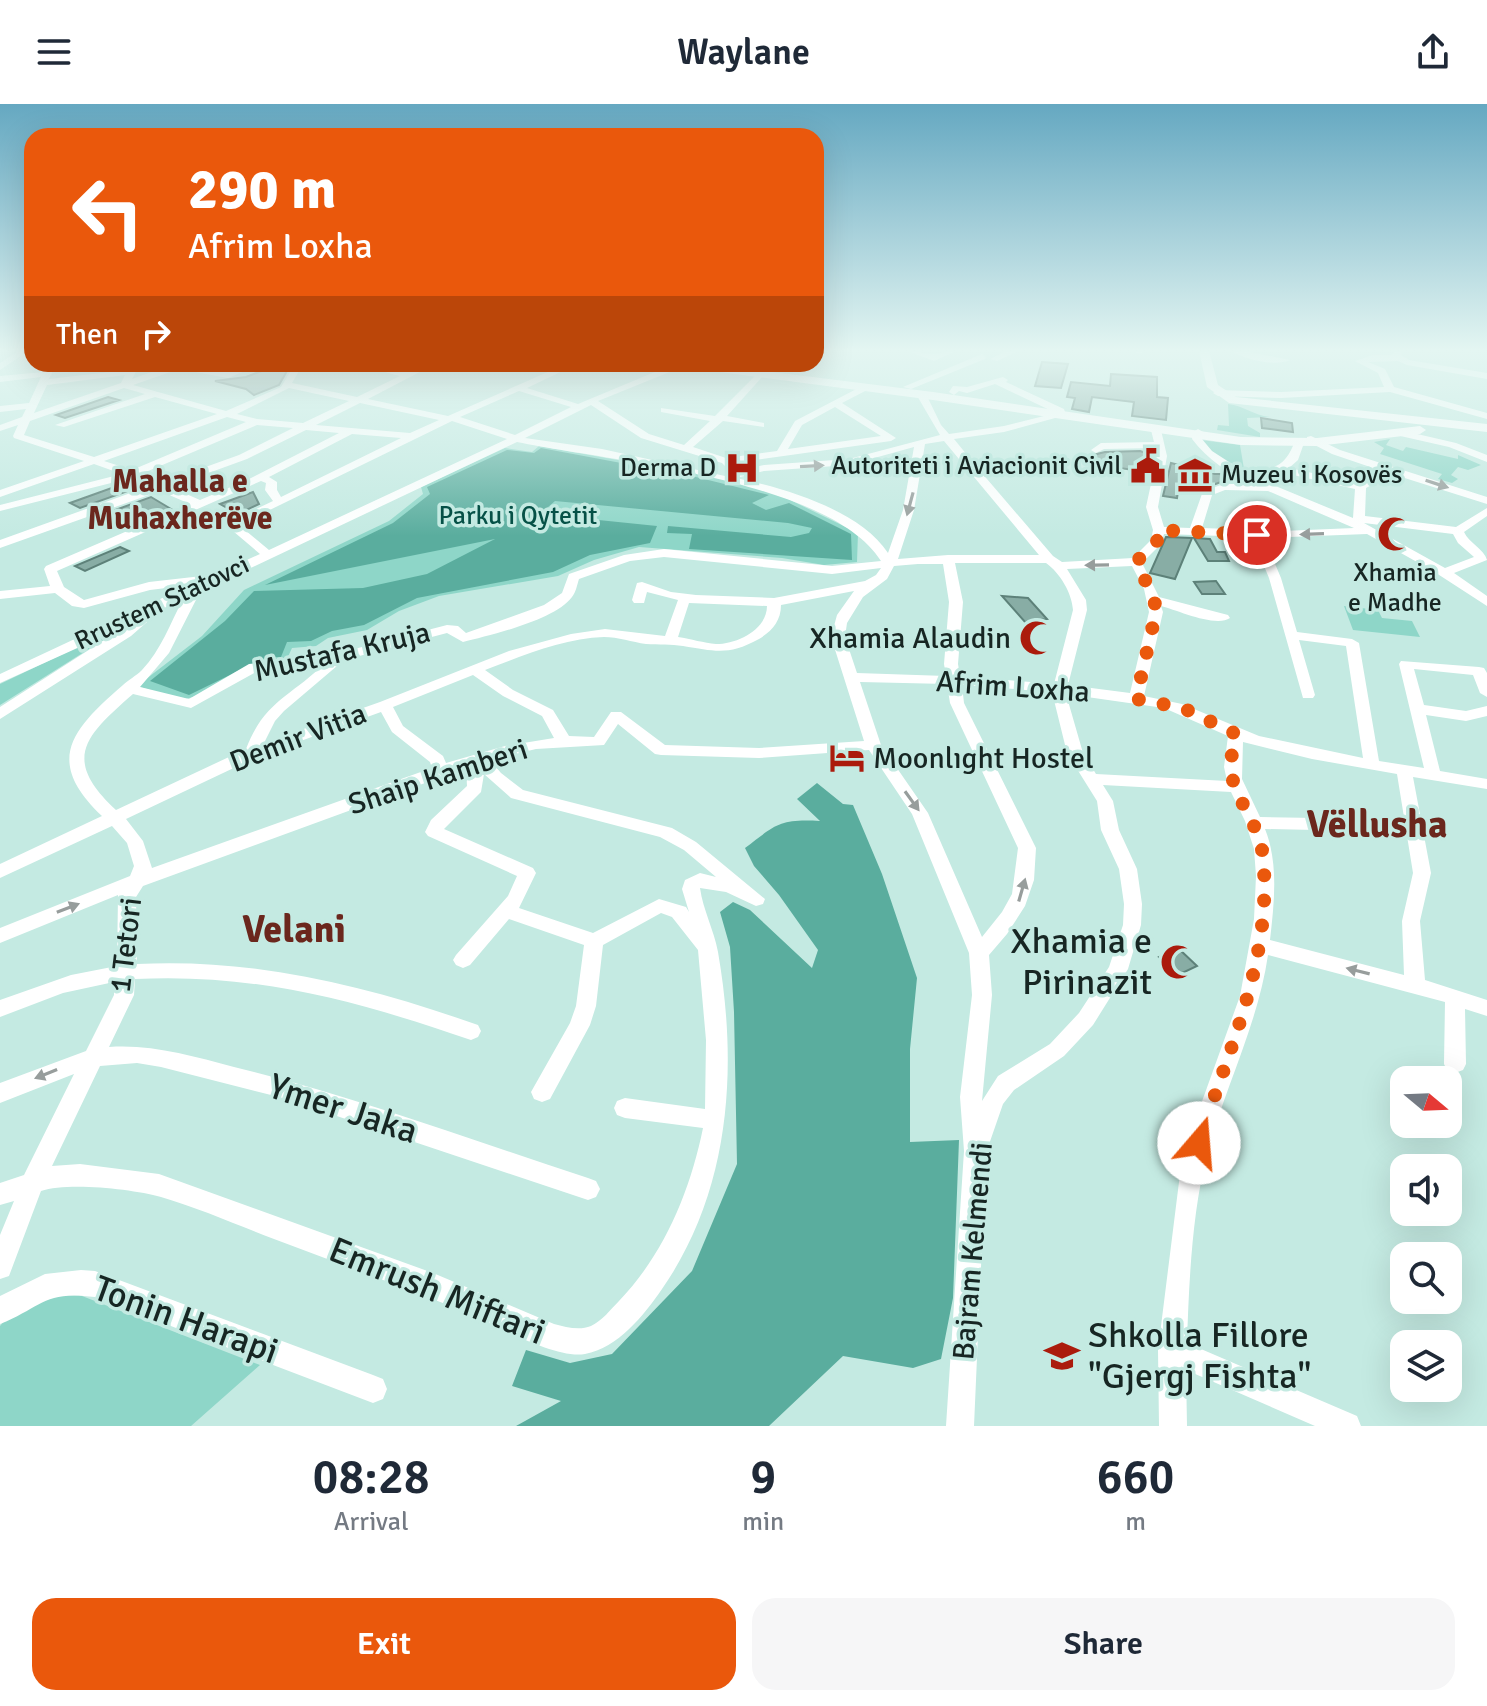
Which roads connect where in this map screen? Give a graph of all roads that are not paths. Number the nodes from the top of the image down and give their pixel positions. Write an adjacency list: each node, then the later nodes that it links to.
1 (29, 413): 18 (street)
2 (43, 413): 18 (street)
3 (97, 413): 21 (street)
4 (227, 413): 20 (street); 41 (street)
5 (333, 413): 25 (street)
6 (427, 413): 17 (street)
7 (464, 413): 17 (street)
8 (568, 413): 33 (street, Rrustem Statovci)
9 (609, 413): 37 (street)
10 (681, 413): 19 (street)
11 (725, 413): 19 (street)
12 (817, 413): 39 (street)
13 (850, 413): 32 (street)
14 (929, 413): 31 (street)
15 (1061, 413): 26 (main road); 29 (main road); 31 (street)
16 (1357, 413): 23 (main road)
17 (451, 418): 30 (street); 33 (street)
18 (25, 419): 24 (street); 41 (street)
19 (720, 419): 22 (street); 37 (street)
20 (256, 422): 25 (street); 48 (street)
21 (60, 425)
22 (760, 425)
23 (1409, 426): 27 (main road); 34 (main road); 40 (street)
24 (0, 428)
25 (304, 428): 28 (street); 53 (street)
26 (1156, 430): 29 (main road); 36 (street)
27 (1487, 430)
28 (348, 432): 30 (street); 50 (street)
29 (1198, 434): 34 (main road); 51 (street)
30 (411, 436): 56 (street)
31 (948, 436): 35 (street); 46 (street)
32 (890, 438): 35 (street); 39 (street)
33 (515, 439): 49 (street); 67 (street, Rrustem Statovci)
34 (1309, 441): 44 (street); 45 (street)
35 (915, 444): 49 (street, one-way to 35); 70 (street, one-way to 70)
36 (1160, 445): 38 (street); 62 (street)
37 (685, 449): 42 (street)
38 (1096, 450)
39 (780, 454): 42 (street)
40 (1487, 459)
41 (91, 461): 48 (street); 55 (street)
42 (726, 461): 49 (street)
43 (1044, 466): 46 (street)
44 (1283, 470): 51 (street); 52 (street)
45 (1391, 470): 52 (street); 57 (street, one-way to 57)
46 (977, 471): 47 (street); 71 (street)
47 (1007, 472)
48 (131, 474): 53 (street); 59 (street)
49 (730, 476): 70 (street)
50 (261, 477): 56 (street); 58 (street)
51 (1246, 477): 54 (street)
52 (1361, 487): 61 (street)
53 (161, 488): 58 (street); 66 (street)
54 (1271, 488): 61 (street); 63 (street)
55 (0, 494)
56 (279, 501): 67 (street)
57 (1487, 501)
58 (199, 504): 76 (street)
59 (0, 508)
60 (1487, 511): 64 (street)
61 (1362, 525): 64 (street); 65 (street, one-way to 65); 73 (street)
62 (1159, 530): 63 (street); 72 (street)
63 (1195, 531): 65 (street)
64 (1458, 531): 69 (street)
65 (1257, 535): 86 (street)
66 (0, 544)
67 (267, 554): 74 (street, Rrustem Statovci)
68 (948, 559): 70 (street, Mustafa Kruja); 71 (street, Mustafa Kruja); 92 (street)
69 (1484, 559): 73 (street)
70 (888, 562): 75 (street); 88 (street, Mustafa Kruja)
71 (1054, 562): 72 (street, Mustafa Kruja, one-way to 71); 94 (street)
72 (1136, 562): 80 (street)
73 (1442, 573): 82 (street)
74 (202, 583): 76 (street); 83 (street, Rrustem Statovci); 84 (street, 1 Tetori)
75 (870, 584): 81 (street); 90 (street)
76 (58, 589): 77 (street)
77 (0, 595)
78 (697, 598): 79 (street); 81 (street); 87 (street)
79 (639, 600)
80 (1154, 600): 85 (street); 97 (street)
81 (774, 602): 87 (street, Demir Vitia)
82 (1487, 602)
83 (154, 607): 84 (street); 91 (street, Rrustem Statovci); 101 (street)
84 (182, 611): 93 (street, 1 Tetori)
85 (1223, 618)
86 (1292, 635): 96 (street); 107 (street)
87 (669, 642): 88 (street, Demir Vitia)
88 (472, 656): 89 (street, Mustafa Kruja); 98 (street, Demir Vitia); 103 (street)
89 (339, 657): 93 (street, Mustafa Kruja); 105 (street)
90 (850, 677): 92 (street, Afrim Loxha); 104 (street)
91 (0, 679)
92 (952, 682): 94 (street, Afrim Loxha); 123 (street, one-way to 92)
93 (128, 688): 114 (street, 1 Tetori)
94 (1058, 688): 97 (street, Afrim Loxha); 111 (street, Bajram Kelmendi)
95 (1487, 693): 99 (street)
96 (1308, 695)
97 (1136, 699): 102 (street, Afrim Loxha)
98 (385, 705): 105 (street, Demir Vitia); 109 (street)
99 (1418, 709): 100 (street); 110 (street)
100 (1487, 711)
101 (0, 714)
102 (1236, 734): 107 (street, Afrim Loxha); 113 (street)
103 (563, 739): 104 (street, Shaip Kamberi); 106 (street, Shaip Kamberi)
104 (873, 745): 123 (street, one-way to 123)
105 (253, 752): 114 (street, Demir Vitia)
106 (476, 760): 109 (street, Shaip Kamberi); 119 (street); 124 (street, Emrush Miftari)
107 (1372, 766): 108 (street, Afrim Loxha)
108 (1404, 770): 110 (street, Afrim Loxha); 127 (street)
109 (441, 773): 118 (street, Shaip Kamberi)
110 (1433, 774): 112 (street, Afrim Loxha)
111 (1091, 779): 113 (street); 138 (street, Bajram Kelmendi)
112 (1487, 784)
113 (1235, 787): 115 (street)
114 (116, 817): 117 (street, Demir Vitia); 118 (street, 1 Tetori)
115 (1254, 823): 116 (street); 122 (street)
116 (1316, 824)
117 (0, 872)
118 (136, 880): 120 (street, Shaip Kamberi, one-way to 118); 126 (street, 1 Tetori)
119 (507, 911): 121 (street); 125 (street)
120 (0, 936)
121 (594, 941): 124 (street); 134 (street)
122 (1260, 945): 127 (street, one-way to 122); 144 (street)
123 (979, 953): 138 (street)
124 (709, 956): 137 (street, Emrush Miftari)
125 (463, 960)
126 (123, 975): 130 (street); 131 (street); 132 (street, 1 Tetori)
127 (1415, 985): 128 (street)
128 (1455, 997): 129 (street); 133 (street)
129 (1487, 1008)
130 (0, 1009)
131 (471, 1031)
132 (92, 1058): 135 (street, Ymer Jaka, one-way to 135); 139 (street, 1 Tetori); 140 (street, Ymer Jaka)
133 (1455, 1064)
134 (542, 1092)
135 (0, 1093)
136 (625, 1108): 137 (street)
137 (714, 1120): 139 (street, Emrush Miftari)
138 (975, 1153): 146 (street, Bajram Kelmendi)
139 (33, 1181): 141 (street, Emrush Miftari); 142 (street, 1 Tetori)
140 (588, 1189)
141 (0, 1194)
142 (0, 1267)
143 (0, 1311): 145 (street, Tonin Harapi)
144 (1171, 1350): 147 (street); 148 (street)
145 (373, 1389)
146 (960, 1426)
147 (1173, 1426)
148 (1347, 1426)

